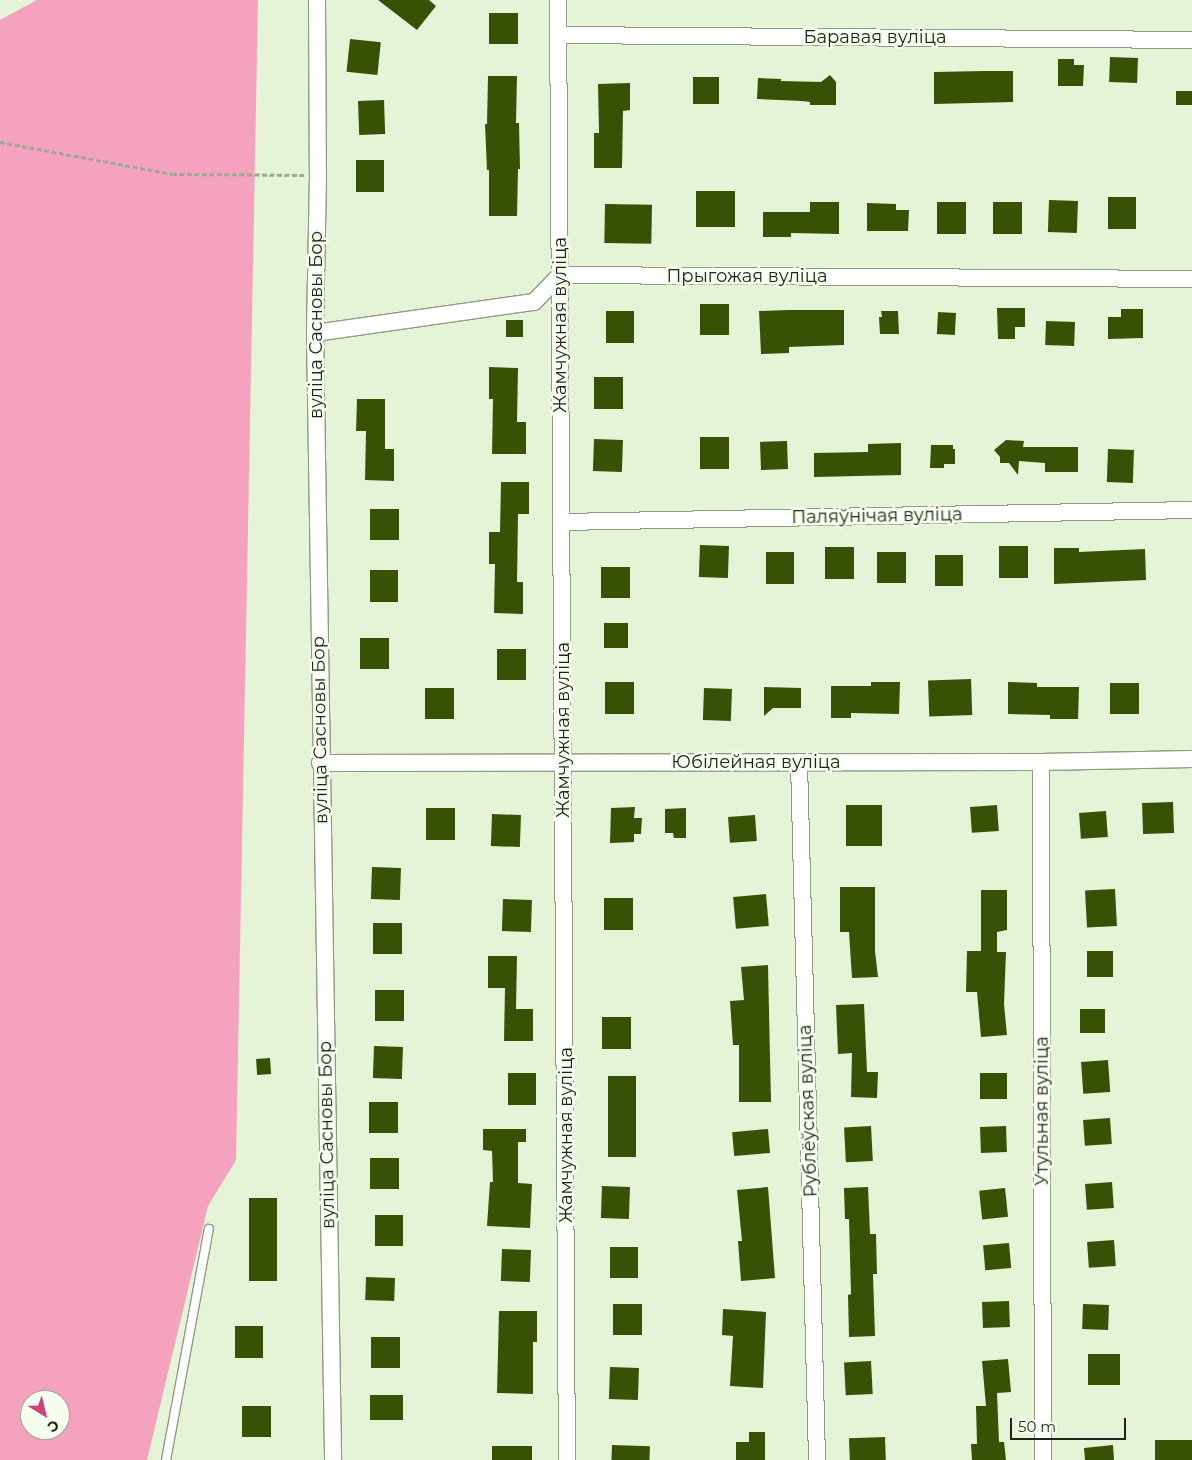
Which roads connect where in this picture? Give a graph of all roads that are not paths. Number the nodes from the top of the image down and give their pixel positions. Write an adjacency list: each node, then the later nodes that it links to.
1 (317, 0): 7 (street, вуліца Сасновы Бор)
2 (558, 0): 3 (street, Жамчужная вуліца)
3 (558, 35): 4 (street, Баравая вуліца); 5 (street, Жамчужная вуліца)
4 (1192, 40)
5 (560, 275): 6 (street, Прыгожая вуліца); 7 (street); 9 (street, Жамчужная вуліца)
6 (1192, 279)
7 (315, 333): 14 (street, вуліца Сасновы Бор)
8 (1192, 510): 9 (street, Паляўнічая вуліца)
9 (562, 522): 11 (street, Жамчужная вуліца)
10 (1192, 759): 13 (street, Юбілейная вуліца)
11 (564, 762): 12 (street, Юбілейная вуліца); 14 (street, Юбілейная вуліца); 18 (street, Жамчужная вуліца)
12 (799, 762): 13 (street, Юбілейная вуліца); 19 (street, Рублёўская вуліца)
13 (1041, 762): 20 (street, Утульная вуліца)
14 (320, 763): 17 (street, вуліца Сасновы Бор)
15 (209, 1229): 16 (lane)
16 (166, 1460)
17 (333, 1460)
18 (567, 1460)
19 (817, 1460)
20 (1043, 1460)

